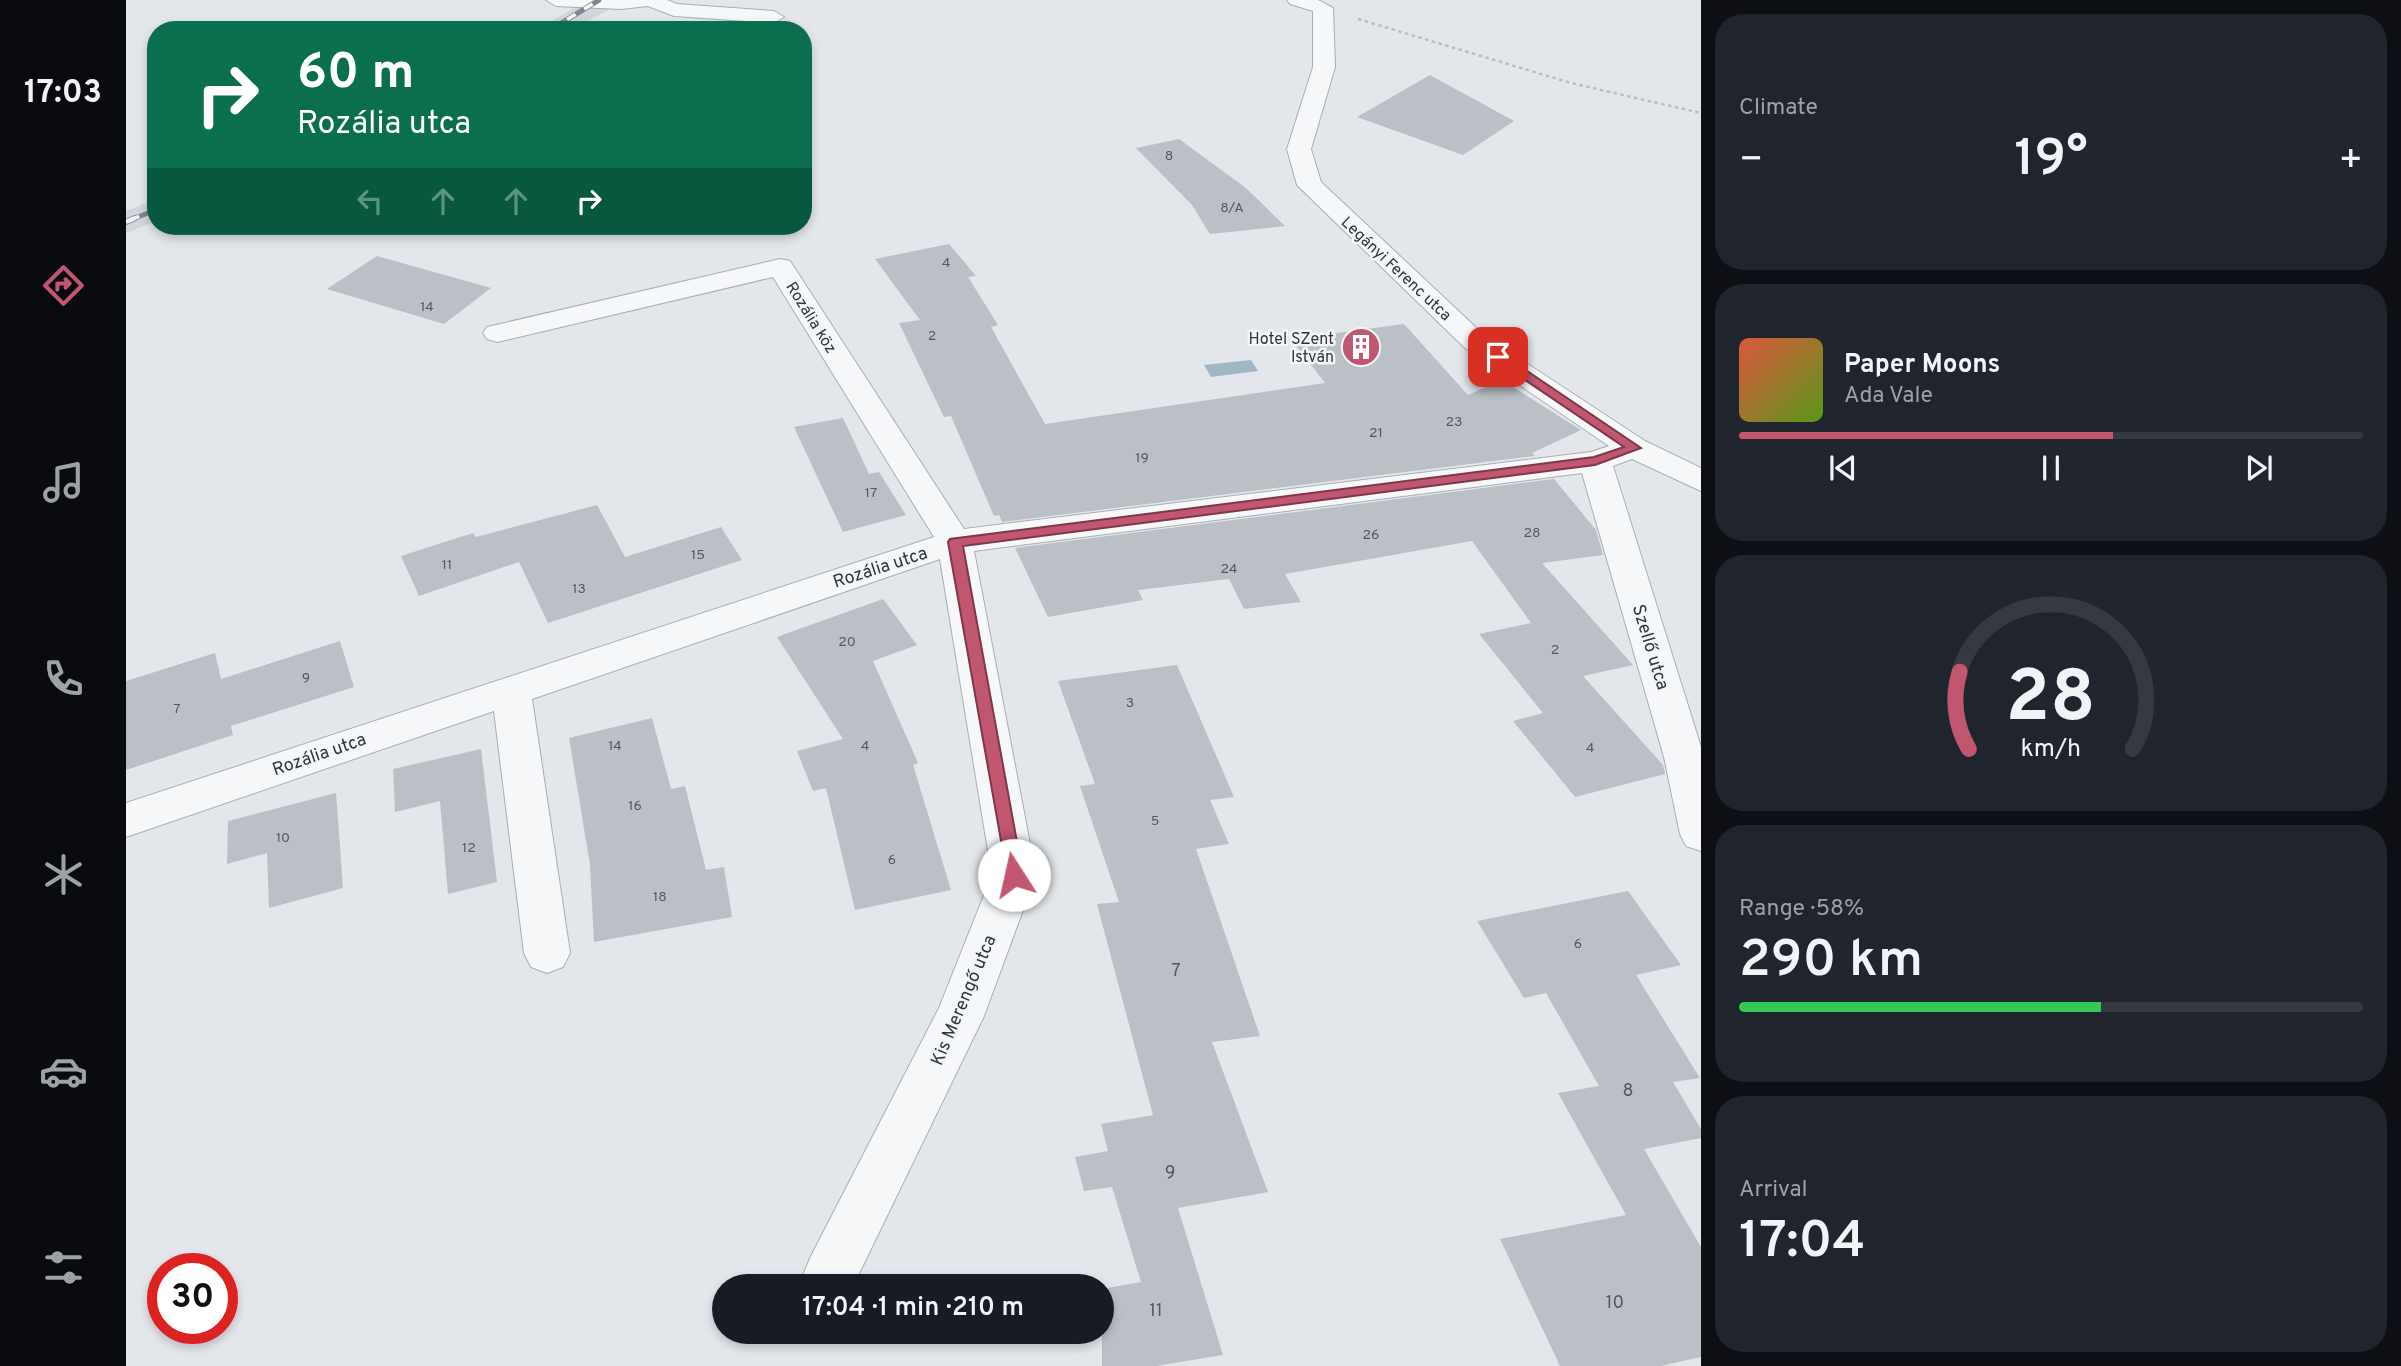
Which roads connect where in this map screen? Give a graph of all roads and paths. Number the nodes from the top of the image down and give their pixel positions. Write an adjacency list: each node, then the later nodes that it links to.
1 (556, 0): 2 (street)
2 (651, 0): 5 (street)
3 (1297, 0): 4 (street)
4 (1323, 8): 6 (path); 8 (street, Legányi Ferenc utca)
5 (774, 17)
6 (1701, 113)
7 (497, 333): 11 (street, Rozália köz)
8 (1634, 448): 9 (street, Rozália utca); 10 (street, Legányi Ferenc utca)
9 (1595, 461): 11 (street, Rozália utca); 14 (street, Szellő utca)
10 (1701, 481)
11 (955, 542): 12 (street, Rozália utca); 16 (street, Kis Merengő utca)
12 (512, 689): 13 (street, Rozália utca); 15 (street)
13 (126, 820)
14 (1701, 834)
15 (547, 953)
16 (831, 1274)

